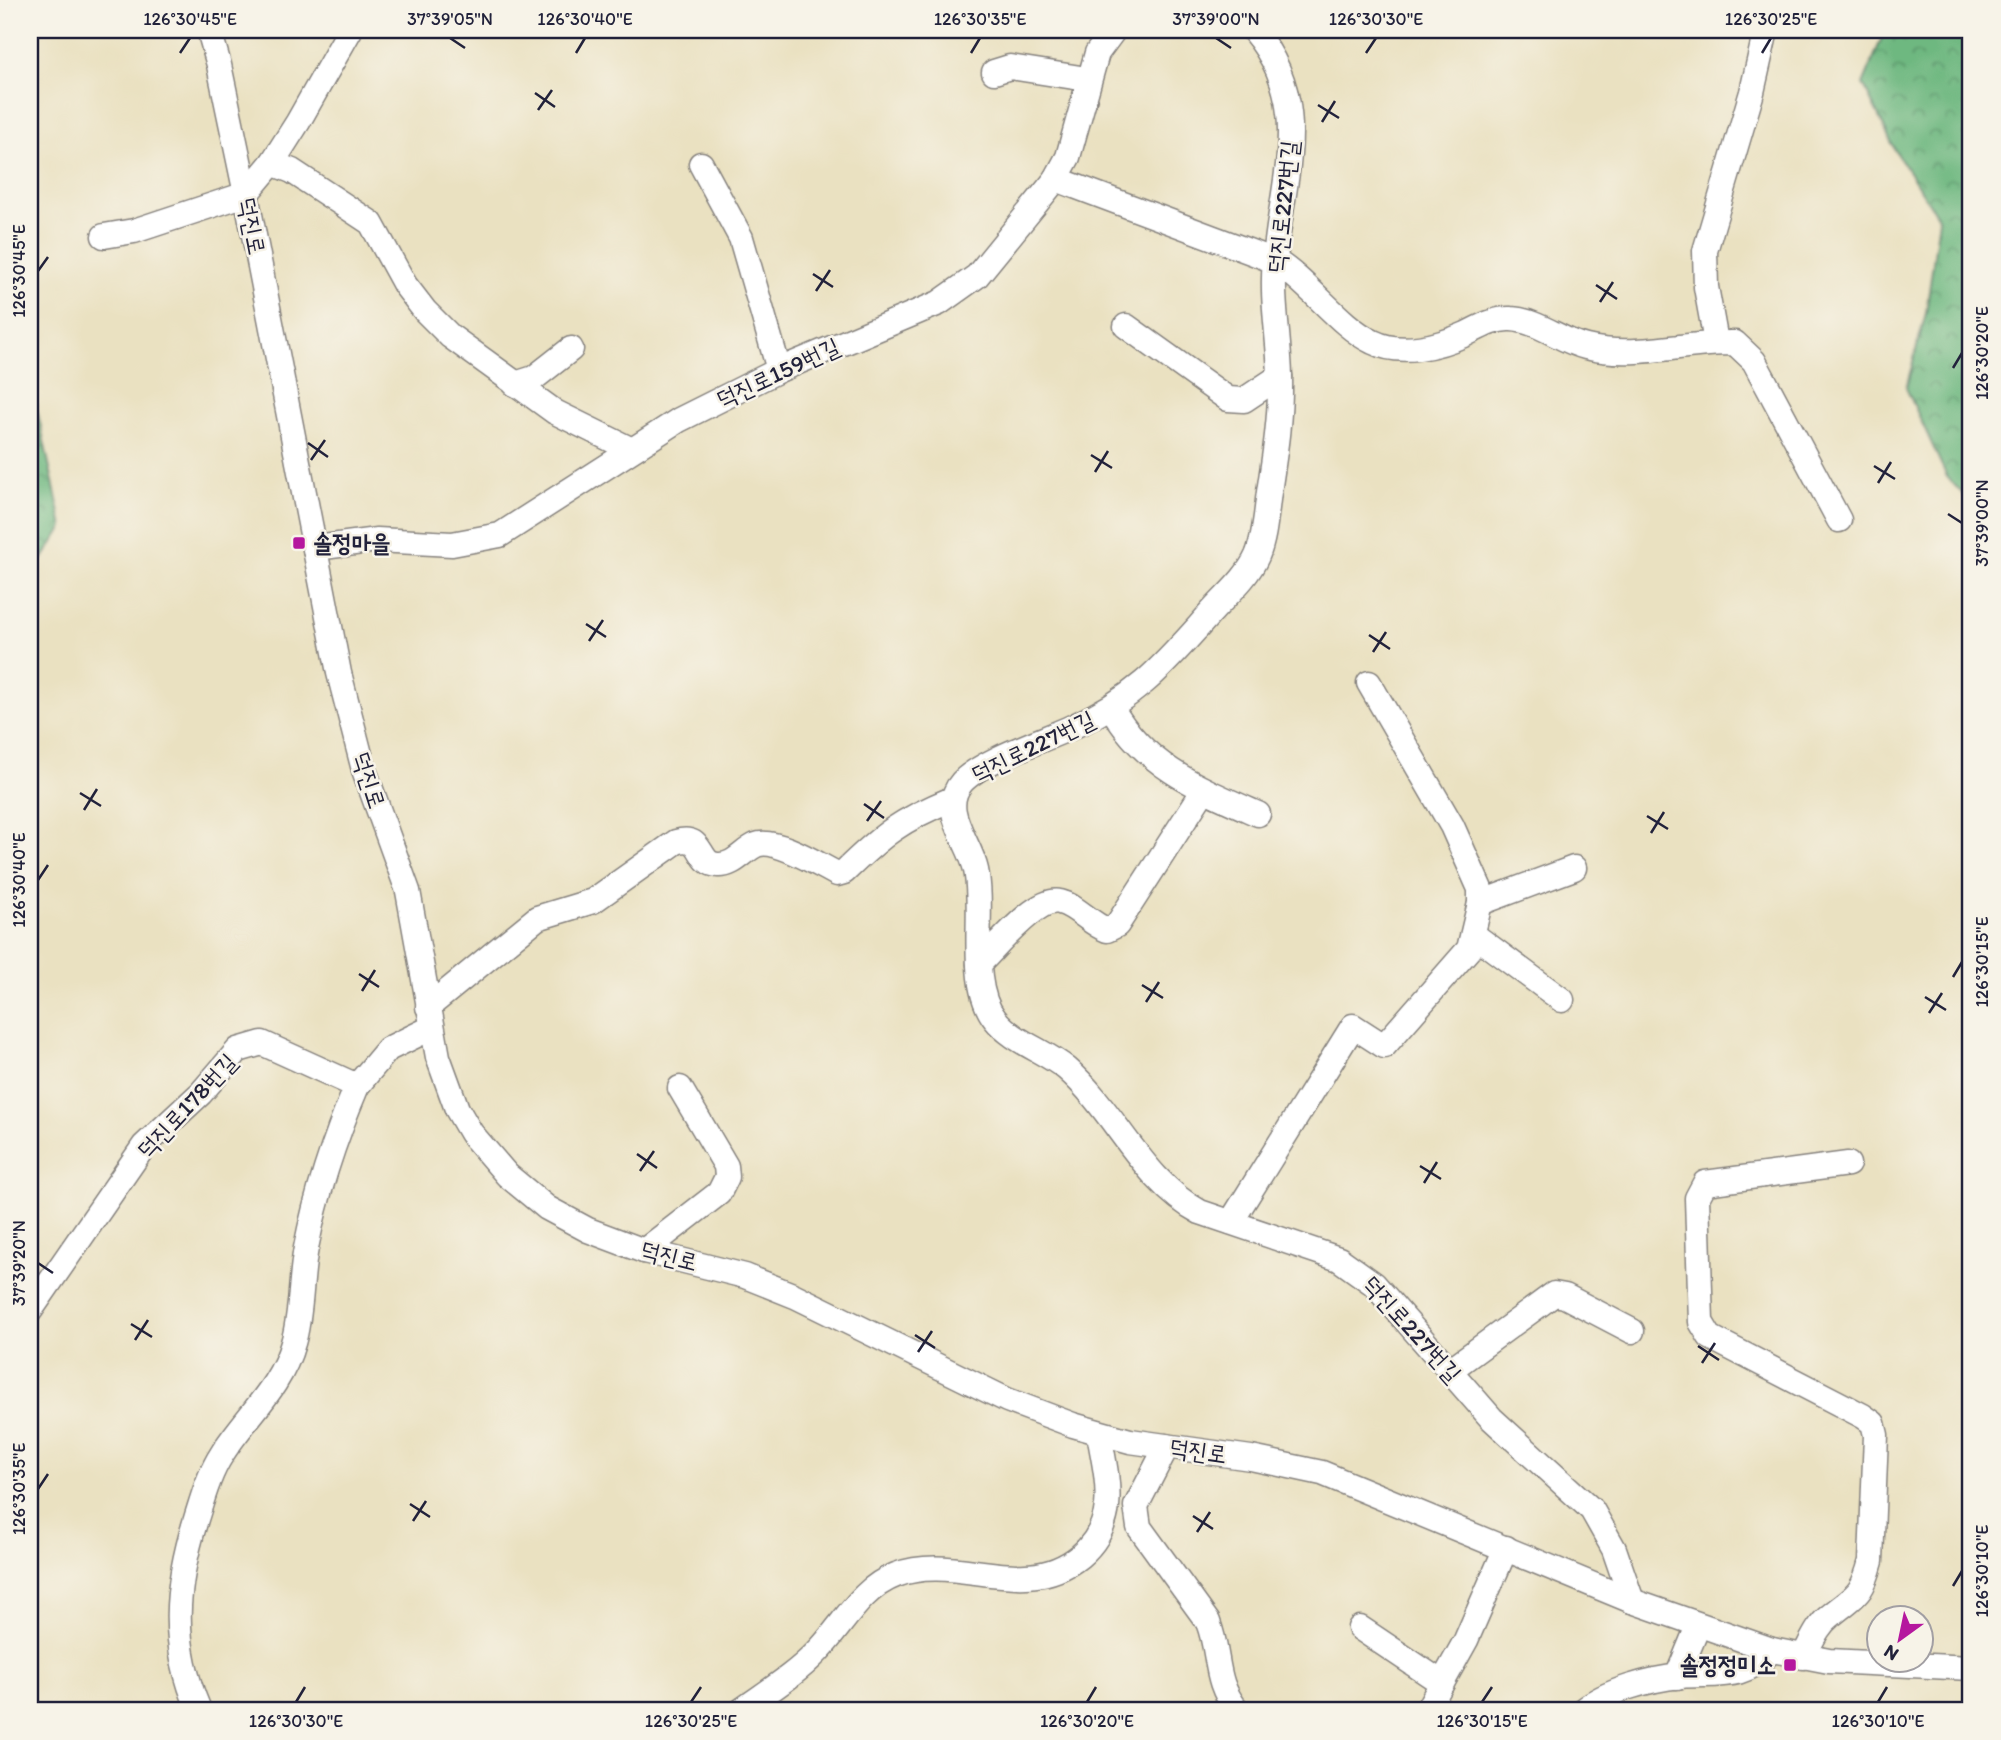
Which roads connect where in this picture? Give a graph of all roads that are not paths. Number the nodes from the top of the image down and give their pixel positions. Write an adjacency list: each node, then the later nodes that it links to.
1 (209, 30): 11 (street, 덕진로)
2 (350, 30): 8 (street)
3 (1114, 30): 7 (street, 덕진로159번길)
4 (1253, 30): 13 (street, 덕진로227번길)
5 (1766, 30): 15 (street)
6 (994, 72): 7 (street)
7 (1087, 79): 10 (street, 덕진로159번길)
8 (272, 163): 11 (street); 19 (street)
9 (701, 164): 17 (street)
10 (1056, 179): 13 (street); 17 (street, 덕진로159번길)
11 (246, 194): 12 (street); 22 (street, 덕진로)
12 (104, 236)
13 (1275, 261): 15 (street); 18 (street, 덕진로227번길)
14 (1126, 326): 18 (street)
15 (1716, 342): 21 (street)
16 (571, 349): 19 (street)
17 (779, 370): 20 (street, 덕진로159번길)
18 (1280, 376): 24 (street, 덕진로227번길)
19 (515, 384): 20 (street)
20 (630, 449): 22 (street, 덕진로159번길)
21 (1839, 520)
22 (316, 548): 33 (street, 덕진로)
23 (1369, 683): 29 (street)
24 (1111, 708): 25 (street); 26 (street, 덕진로227번길)
25 (1204, 790): 27 (street); 31 (street)
26 (952, 799): 31 (street, 덕진로227번길); 33 (street)
27 (1258, 814)
28 (1574, 868): 29 (street)
29 (1480, 903): 30 (street)
30 (1474, 935): 32 (street); 37 (street)
31 (979, 964): 37 (street, 덕진로227번길)
32 (1562, 1000)
33 (430, 1018): 34 (street); 38 (street, 덕진로)
34 (357, 1086): 39 (street, 덕진로178번길); 53 (street)
35 (680, 1088): 38 (street)
36 (1848, 1164): 49 (street)
37 (1231, 1222): 41 (street, 덕진로227번길)
38 (644, 1251): 42 (street, 덕진로)
39 (30, 1311)
40 (1632, 1331): 41 (street)
41 (1450, 1370): 45 (street, 덕진로227번길)
42 (1099, 1434): 43 (street, 덕진로); 54 (street)
43 (1167, 1447): 44 (street, 덕진로); 55 (street)
44 (1506, 1548): 45 (street, 덕진로); 52 (street)
45 (1632, 1601): 46 (street, 덕진로)
46 (1698, 1626): 48 (street, 덕진로); 51 (street)
47 (1360, 1628): 52 (street)
48 (1772, 1650): 49 (street, 덕진로); 51 (street)
49 (1803, 1657): 50 (street, 덕진로)
50 (1971, 1668)
51 (1677, 1676): 57 (street)
52 (1442, 1683): 56 (street)
53 (200, 1710)
54 (741, 1710)
55 (1237, 1710)
56 (1427, 1710)
57 (1583, 1710)

